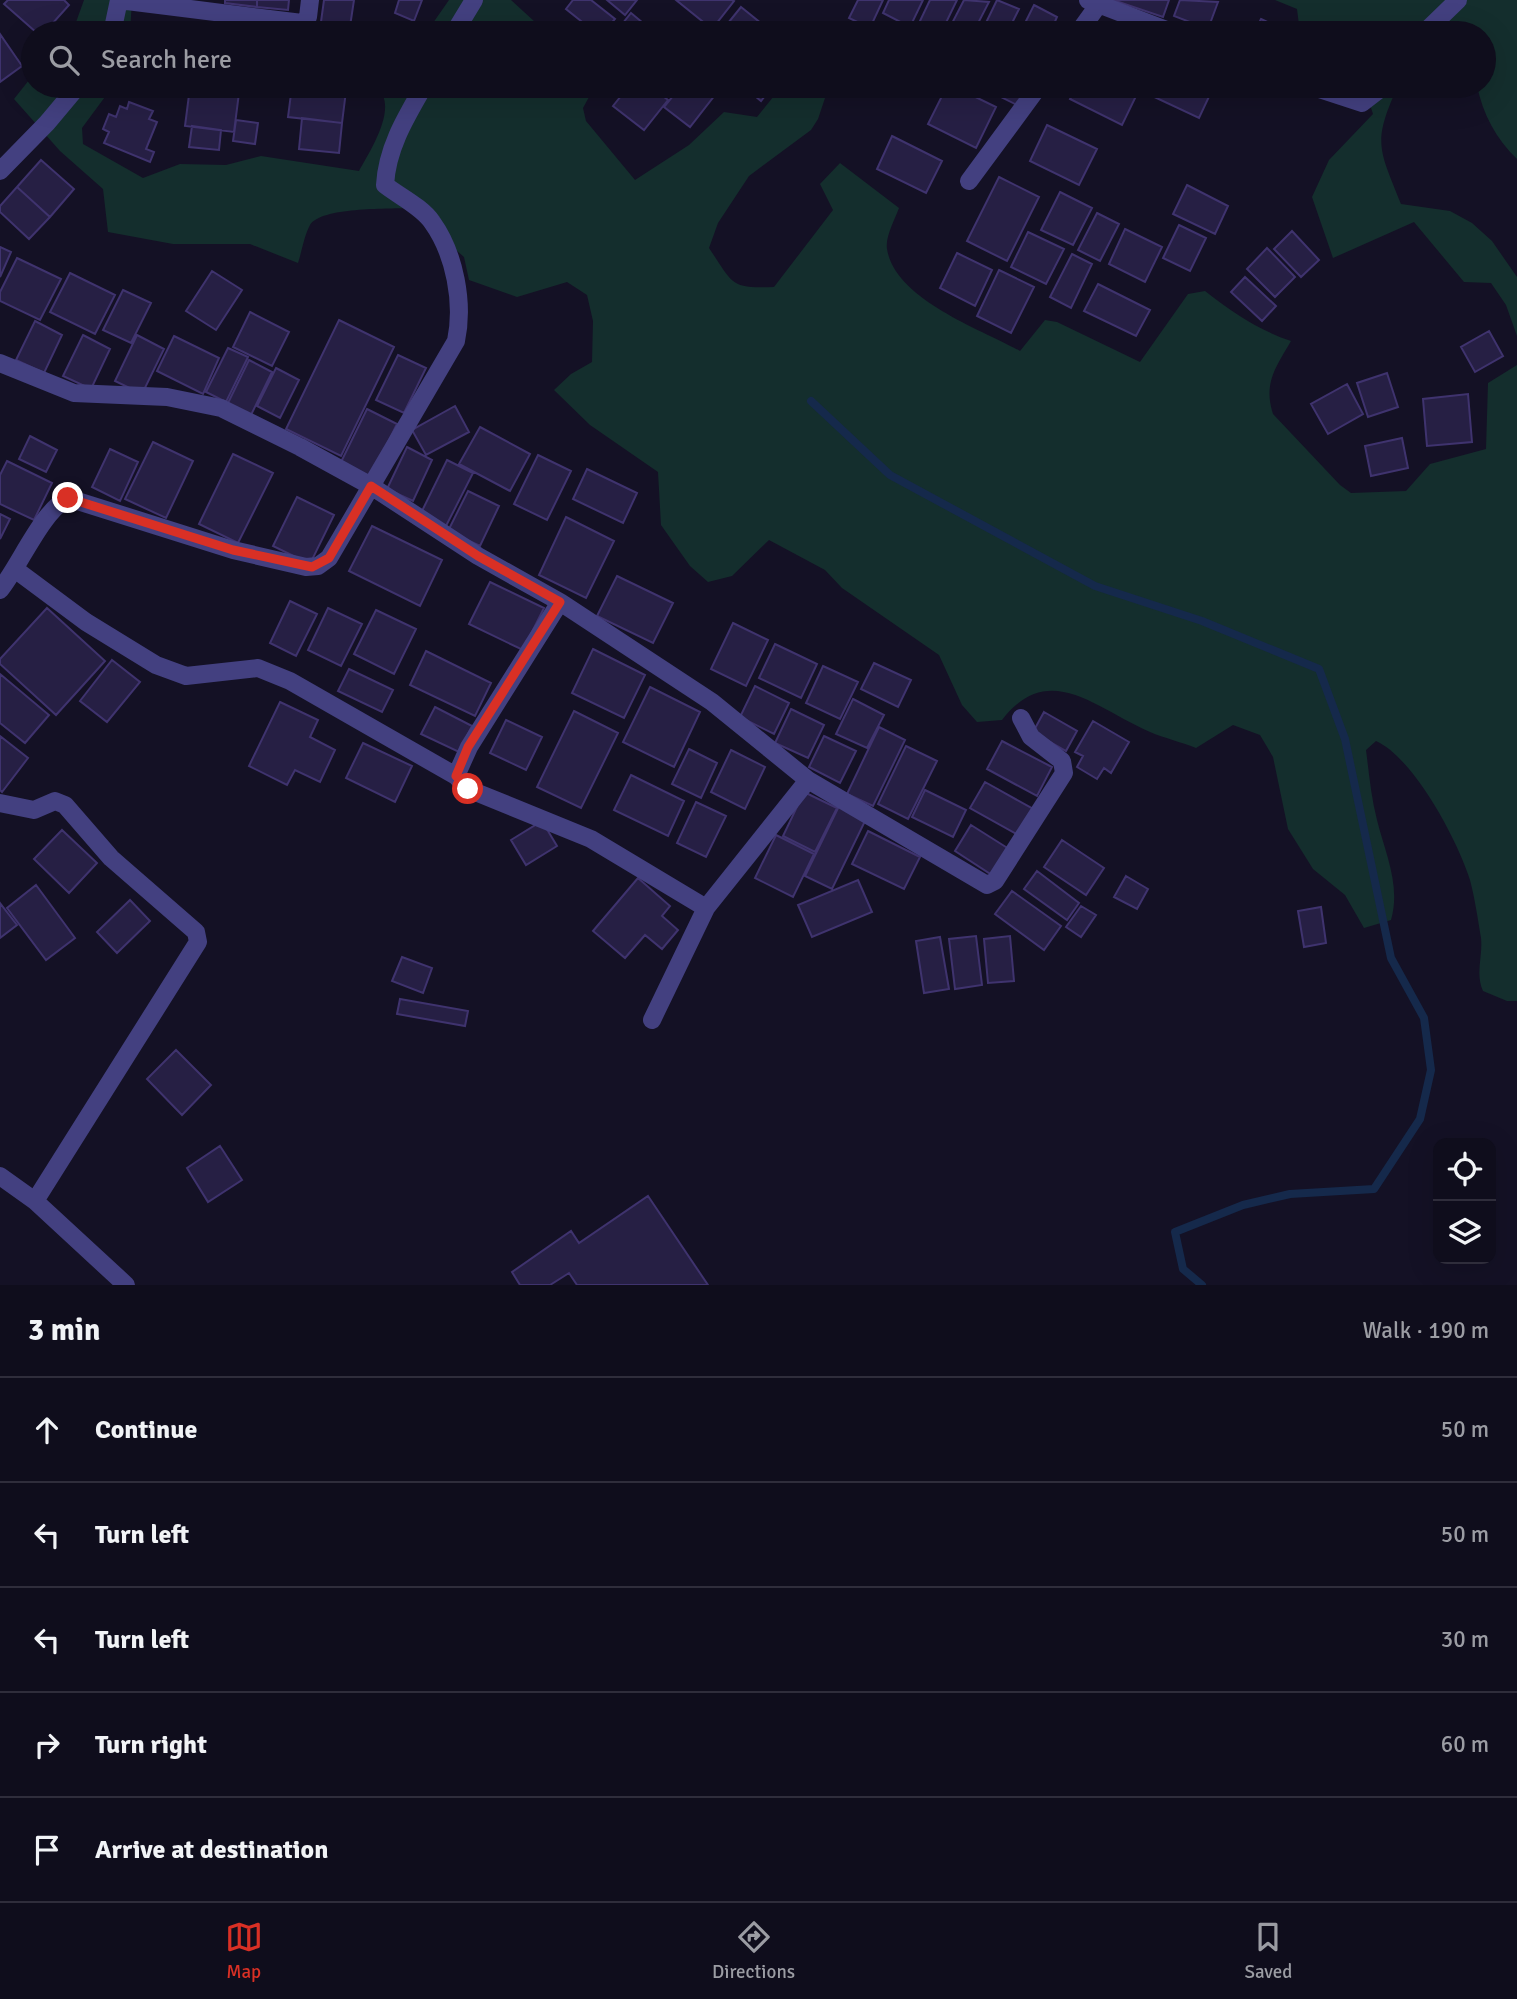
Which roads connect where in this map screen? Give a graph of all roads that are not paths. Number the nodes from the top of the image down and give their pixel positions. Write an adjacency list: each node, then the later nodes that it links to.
1 (310, 0): 8 (street)
2 (474, 0): 9 (street)
3 (1458, 0): 12 (street)
4 (1094, 2): 10 (street); 11 (street)
5 (205, 5): 6 (street); 7 (street)
6 (114, 21)
7 (291, 21)
8 (304, 21)
9 (461, 21)
10 (1084, 21)
11 (1143, 21)
12 (1436, 21)
13 (68, 98): 18 (street)
14 (417, 98): 21 (street)
15 (1031, 98): 19 (street)
16 (1347, 98): 17 (street)
17 (1368, 98)
18 (0, 171)
19 (969, 181)
20 (0, 363): 21 (street)
21 (371, 486): 22 (street); 24 (street)
22 (16, 570): 23 (street); 26 (street)
23 (0, 590)
24 (560, 602): 26 (street); 27 (street)
25 (1021, 718): 27 (street)
26 (456, 776): 29 (street)
27 (808, 780): 29 (street)
28 (0, 803): 32 (street)
29 (706, 908): 30 (street)
30 (652, 1020)
31 (0, 1176): 32 (street)
32 (35, 1201): 33 (street)
33 (126, 1285)

